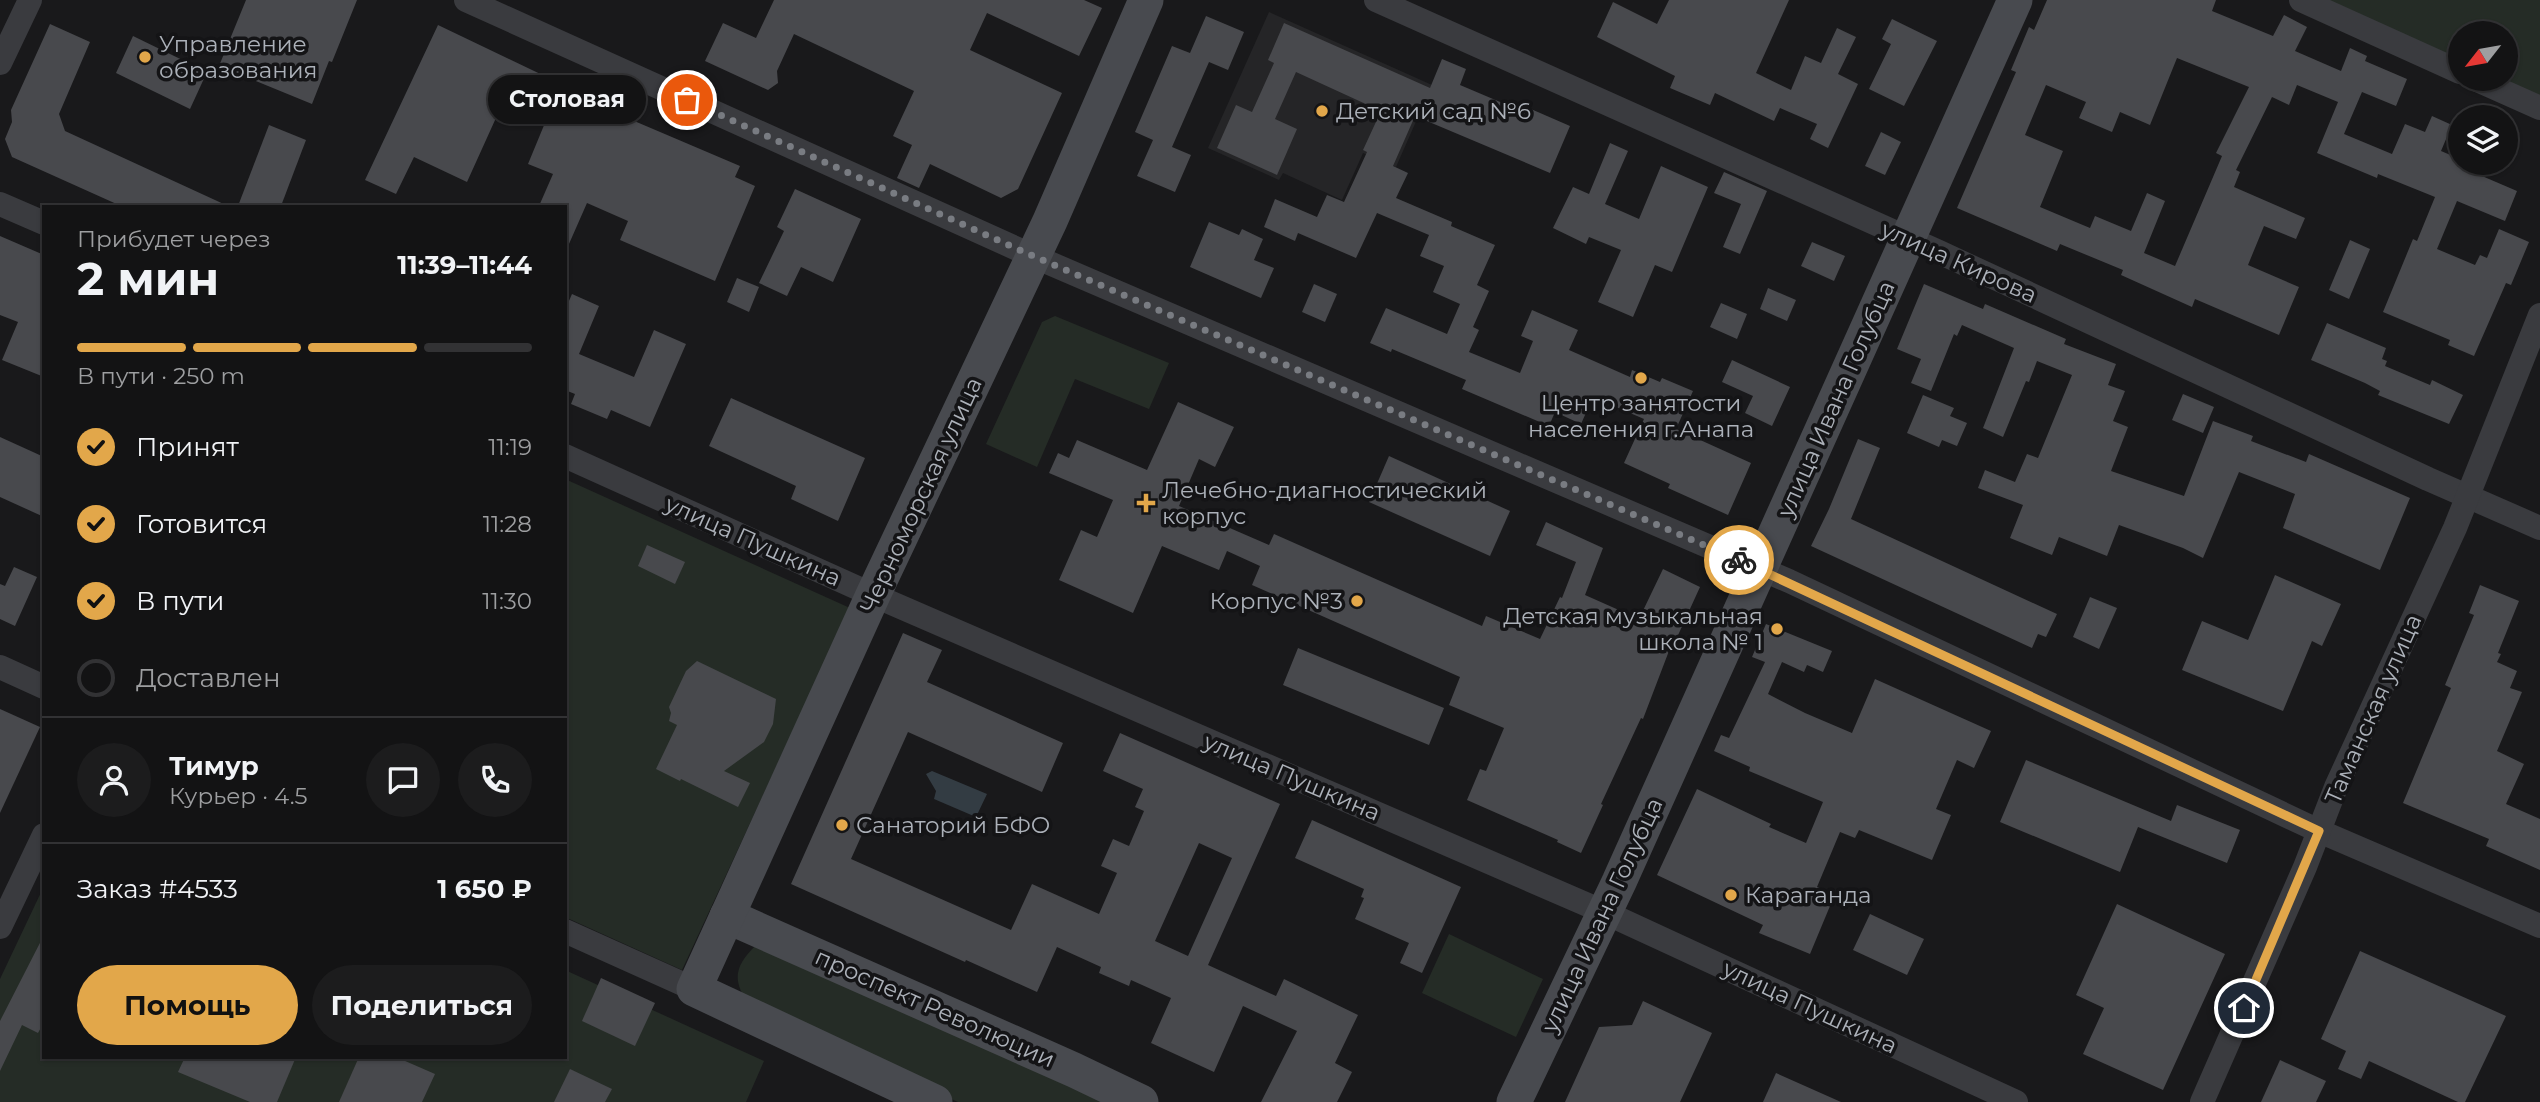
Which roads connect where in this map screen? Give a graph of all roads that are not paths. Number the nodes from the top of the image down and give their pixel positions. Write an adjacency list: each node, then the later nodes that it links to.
1 (30, 0): 7 (street)
2 (466, 0): 14 (street)
3 (1146, 0): 14 (street, Черноморская улица)
4 (1376, 0): 13 (street, улица Кирова)
5 (2015, 0): 13 (street, улица Ивана Голубца)
6 (2301, 0): 8 (street)
7 (0, 63)
8 (2448, 67)
9 (2502, 91): 10 (street)
10 (2540, 108)
11 (0, 204): 12 (street)
12 (42, 222)
13 (1907, 237): 17 (street, улица Кирова); 19 (street, улица Ивана Голубца)
14 (1033, 256): 19 (street); 20 (street, Черноморская улица)
15 (2540, 315): 17 (street, Таманская улица)
16 (567, 457): 20 (street, улица Пушкина)
17 (2467, 496): 18 (street, улица Кирова); 23 (street, Таманская улица)
18 (2540, 528)
19 (1761, 569): 23 (street); 25 (street, улица Ивана Голубца)
20 (873, 595): 25 (street, улица Пушкина); 26 (street, Черноморская улица)
21 (0, 667): 22 (street)
22 (42, 686)
23 (2319, 831): 28 (street); 35 (street, Таманская улица)
24 (42, 839): 27 (street)
25 (1604, 912): 33 (street, улица Ивана Голубца); 34 (street, улица Пушкина)
26 (727, 916): 30 (street, Черноморская улица); 32 (street, проспект Революции)
27 (0, 926)
28 (2540, 926)
29 (567, 932): 30 (street)
30 (694, 989): 31 (street)
31 (935, 1102)
32 (1141, 1102)
33 (1514, 1102)
34 (2016, 1102)
35 (2203, 1102)

